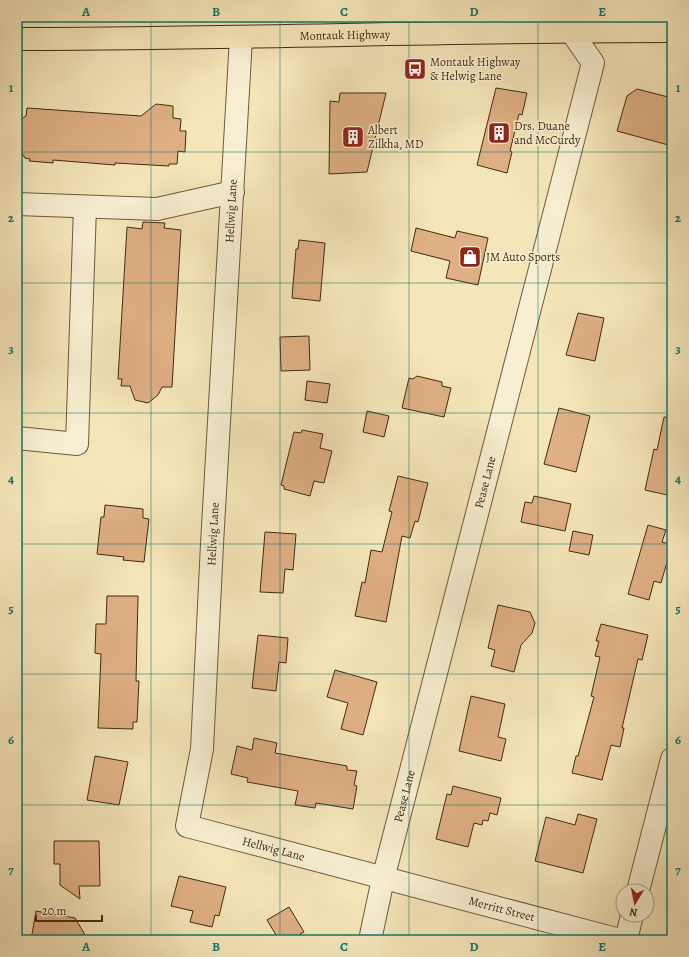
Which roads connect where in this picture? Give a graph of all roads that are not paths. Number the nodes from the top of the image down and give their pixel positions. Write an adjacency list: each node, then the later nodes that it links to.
1 (568, 24): 2 (main road, Montauk Highway); 3 (main road, Montauk Highway); 10 (street, Pease Lane)
2 (672, 31)
3 (241, 38): 4 (main road, Montauk Highway); 5 (street, Hellwig Lane)
4 (17, 39)
5 (232, 192): 7 (street); 10 (street, Hellwig Lane)
6 (17, 204): 7 (street)
7 (85, 207): 8 (street)
8 (17, 438)
9 (672, 759): 11 (street)
10 (383, 879): 13 (street, Pease Lane); 14 (street, Merritt Street)
11 (640, 883)
12 (630, 923): 15 (street)
13 (370, 940)
14 (620, 940)
15 (626, 940)

